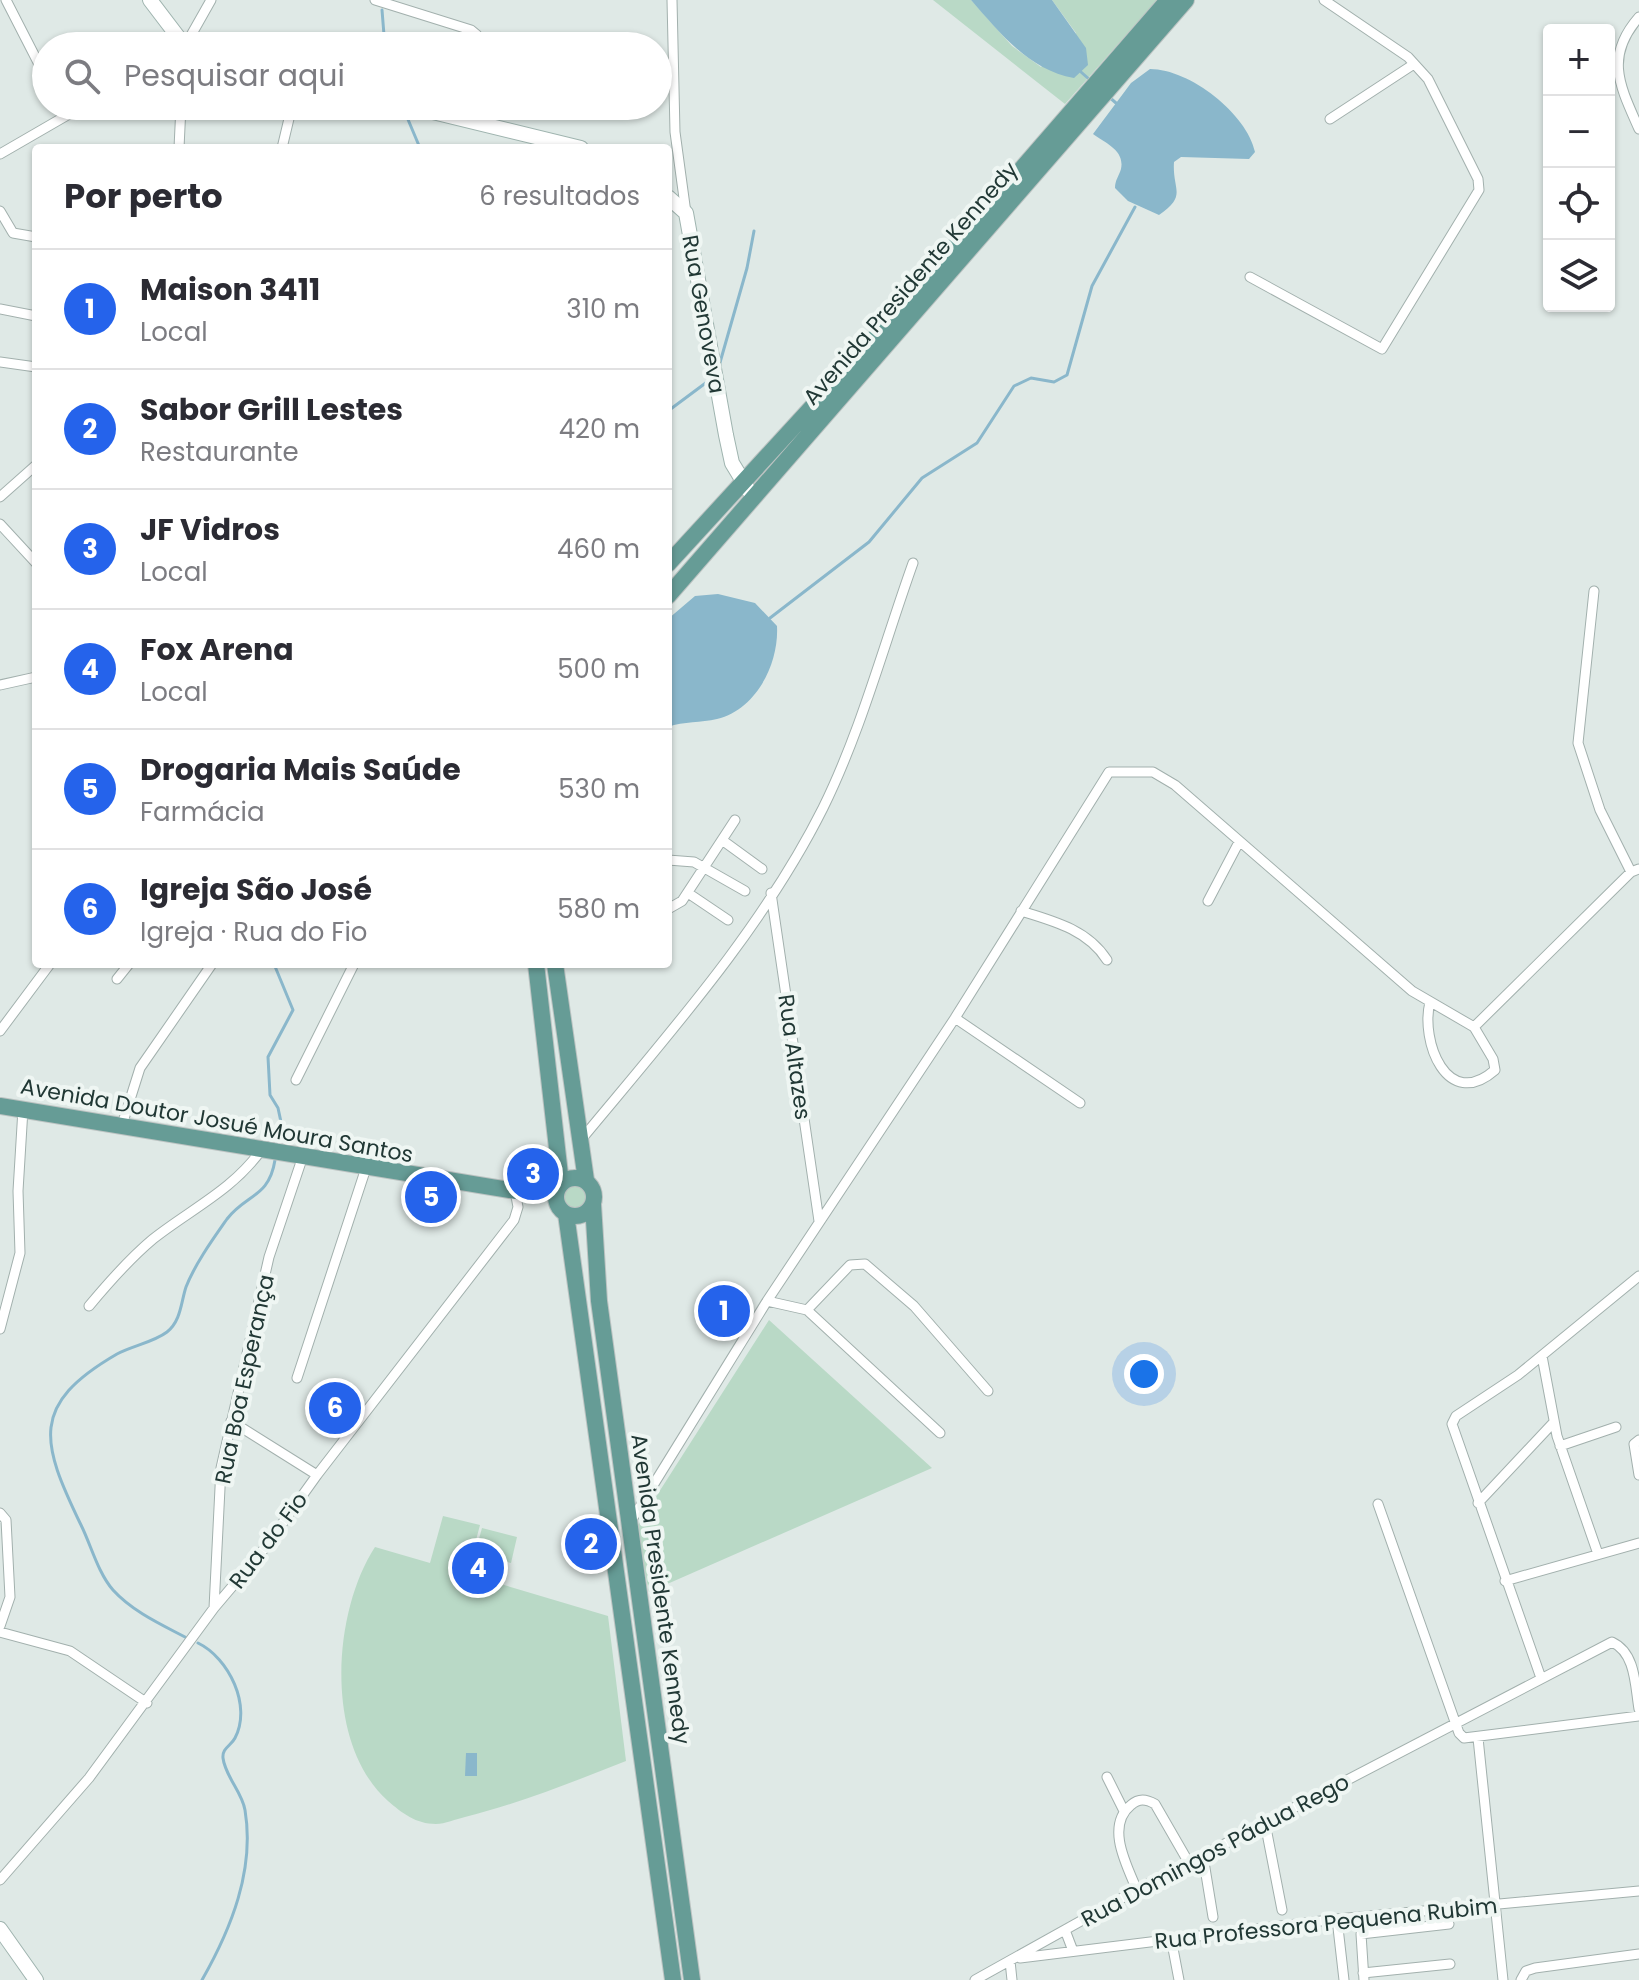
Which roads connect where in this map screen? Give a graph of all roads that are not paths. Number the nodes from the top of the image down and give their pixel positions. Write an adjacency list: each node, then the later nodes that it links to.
1 (6, 0): 13 (street)
2 (150, 0): 10 (street)
3 (211, 0): 11 (street)
4 (375, 0): 12 (street)
5 (672, 0): 27 (street, Rua Genoveva)
6 (1168, 0): 35 (main road, Avenida Presidente Kennedy)
7 (1186, 0): 37 (main road, Avenida Presidente Kennedy)
8 (1324, 0): 14 (street)
9 (1639, 17): 20 (street)
10 (174, 32)
11 (193, 32)
12 (473, 32)
13 (32, 51)
14 (1414, 64): 15 (street); 29 (street)
15 (1330, 119)
16 (50, 120): 24 (street)
17 (180, 120): 21 (street)
18 (289, 120): 22 (street)
19 (488, 120): 23 (street)
20 (1639, 129)
21 (179, 144)
22 (283, 144)
23 (568, 144)
24 (0, 154)
25 (672, 201): 27 (street)
26 (0, 211): 28 (street)
27 (686, 213): 35 (street, Rua Genoveva)
28 (32, 236)
29 (1250, 277)
30 (0, 309): 31 (street)
31 (32, 315)
32 (0, 362): 33 (street)
33 (32, 366)
34 (32, 469): 36 (street)
35 (742, 482): 37 (street); 40 (main road, Avenida Presidente Kennedy)
36 (0, 497)
37 (756, 498): 43 (main road, Avenida Presidente Kennedy)
38 (0, 524): 39 (street)
39 (32, 559)
40 (672, 560)
41 (913, 563): 55 (street)
42 (1594, 591): 52 (street)
43 (672, 592)
44 (32, 678): 45 (street)
45 (0, 685)
46 (735, 820): 47 (street)
47 (722, 840): 50 (street); 51 (street)
48 (1239, 842): 56 (street); 58 (street); 68 (street)
49 (672, 860): 50 (street)
50 (707, 867): 53 (street); 54 (street)
51 (762, 869)
52 (1635, 871): 70 (street)
53 (745, 891)
54 (688, 893): 57 (street); 59 (street)
55 (771, 893): 77 (street); 86 (street, Rua Altazes)
56 (1208, 901)
57 (672, 906)
58 (1021, 911): 60 (street); 69 (street)
59 (728, 920)
60 (1107, 960)
61 (47, 968): 71 (street)
62 (126, 968): 67 (street)
63 (209, 968): 76 (street)
64 (352, 968): 72 (street)
65 (536, 968): 82 (main road, Avenida Presidente Kennedy)
66 (556, 968): 77 (main road, Avenida Presidente Kennedy)
67 (117, 979)
68 (1430, 1002): 70 (street); 70 (street)
69 (955, 1018): 73 (street); 86 (street)
70 (1474, 1027)
71 (0, 1031)
72 (296, 1080)
73 (1080, 1103)
74 (0, 1106): 75 (main road, Avenida Doutor Josué Moura Santos)
75 (23, 1109): 76 (main road, Avenida Doutor Josué Moura Santos); 91 (street)
76 (122, 1125): 78 (main road, Avenida Doutor Josué Moura Santos)
77 (578, 1144): 81 (main road, Avenida Presidente Kennedy)
78 (262, 1149): 79 (main road, Avenida Doutor Josué Moura Santos); 89 (street)
79 (303, 1156): 80 (main road, Avenida Doutor Josué Moura Santos); 95 (street, Rua Boa Esperança)
80 (366, 1168): 83 (main road, Avenida Doutor Josué Moura Santos); 93 (street)
81 (586, 1180): 82 (main road); 84 (main road, Avenida Presidente Kennedy)
82 (559, 1185): 83 (main road); 85 (main road, Avenida Presidente Kennedy)
83 (518, 1192): 85 (main road); 103 (street, Rua do Fio)
84 (593, 1204): 85 (main road); 101 (main road, Avenida Presidente Kennedy)
85 (563, 1212): 102 (main road, Avenida Presidente Kennedy)
86 (819, 1221): 88 (street)
87 (1639, 1276): 92 (street)
88 (767, 1301): 90 (street); 108 (street)
89 (89, 1306)
90 (807, 1310): 94 (street); 98 (street)
91 (0, 1329)
92 (1542, 1356): 96 (street); 105 (street)
93 (297, 1378)
94 (988, 1391)
95 (231, 1421): 103 (street); 112 (street, Rua Boa Esperança)
96 (1554, 1422): 100 (street); 105 (street)
97 (1616, 1427): 100 (street)
98 (940, 1433)
99 (1639, 1440): 104 (street)
100 (1560, 1446): 110 (street)
101 (622, 1466): 102 (main road); 108 (main road, Avenida Presidente Kennedy)
102 (603, 1469): 142 (main road, Avenida Presidente Kennedy)
103 (317, 1475): 112 (street, Rua do Fio)
104 (1639, 1475)
105 (1478, 1503): 111 (street)
106 (1378, 1504): 118 (street)
107 (0, 1513): 113 (street)
108 (629, 1524): 141 (main road, Avenida Presidente Kennedy)
109 (1639, 1543): 110 (street)
110 (1598, 1554): 111 (street)
111 (1505, 1581): 114 (street)
112 (214, 1608): 115 (street, Rua do Fio)
113 (0, 1629): 115 (street)
114 (1541, 1678): 116 (street, Rua Domingos Pádua Rego); 118 (street, Rua Domingos Pádua Rego)
115 (147, 1703): 125 (street, Rua do Fio)
116 (1639, 1709)
117 (1639, 1716): 119 (street)
118 (1456, 1723): 119 (street); 122 (street, Rua Domingos Pádua Rego)
119 (1478, 1738): 128 (street)
120 (1107, 1777): 121 (street)
121 (1124, 1811): 124 (street); 126 (street)
122 (1265, 1823): 123 (street, Rua Domingos Pádua Rego); 129 (street)
123 (1203, 1856): 124 (street, Rua Domingos Pádua Rego); 130 (street)
124 (1189, 1863): 126 (street, Rua Domingos Pádua Rego)
125 (0, 1880)
126 (1137, 1890): 134 (street, Rua Domingos Pádua Rego)
127 (1639, 1891): 128 (street, Rua Professora Pequena Rubim)
128 (1494, 1905): 131 (street, Rua Professora Pequena Rubim); 148 (street)
129 (1282, 1910)
130 (1213, 1917)
131 (1337, 1919): 135 (street, Rua Professora Pequena Rubim); 147 (street)
132 (1449, 1924): 140 (street)
133 (0, 1929): 144 (street)
134 (1065, 1930): 136 (street); 138 (street, Rua Domingos Pádua Rego)
135 (1171, 1938): 136 (street, Rua Professora Pequena Rubim); 146 (street)
136 (1073, 1951): 138 (street, Rua Professora Pequena Rubim)
137 (1639, 1954): 149 (street)
138 (1011, 1960): 143 (street, Rua Domingos Pádua Rego); 145 (street)
139 (1450, 1964): 140 (street)
140 (1363, 1976)
141 (691, 1978): 142 (main road)
142 (672, 1979)
143 (979, 1979)
144 (36, 1980)
145 (1012, 1980)
146 (1179, 1980)
147 (1344, 1980)
148 (1503, 1980)
149 (1521, 1980)

